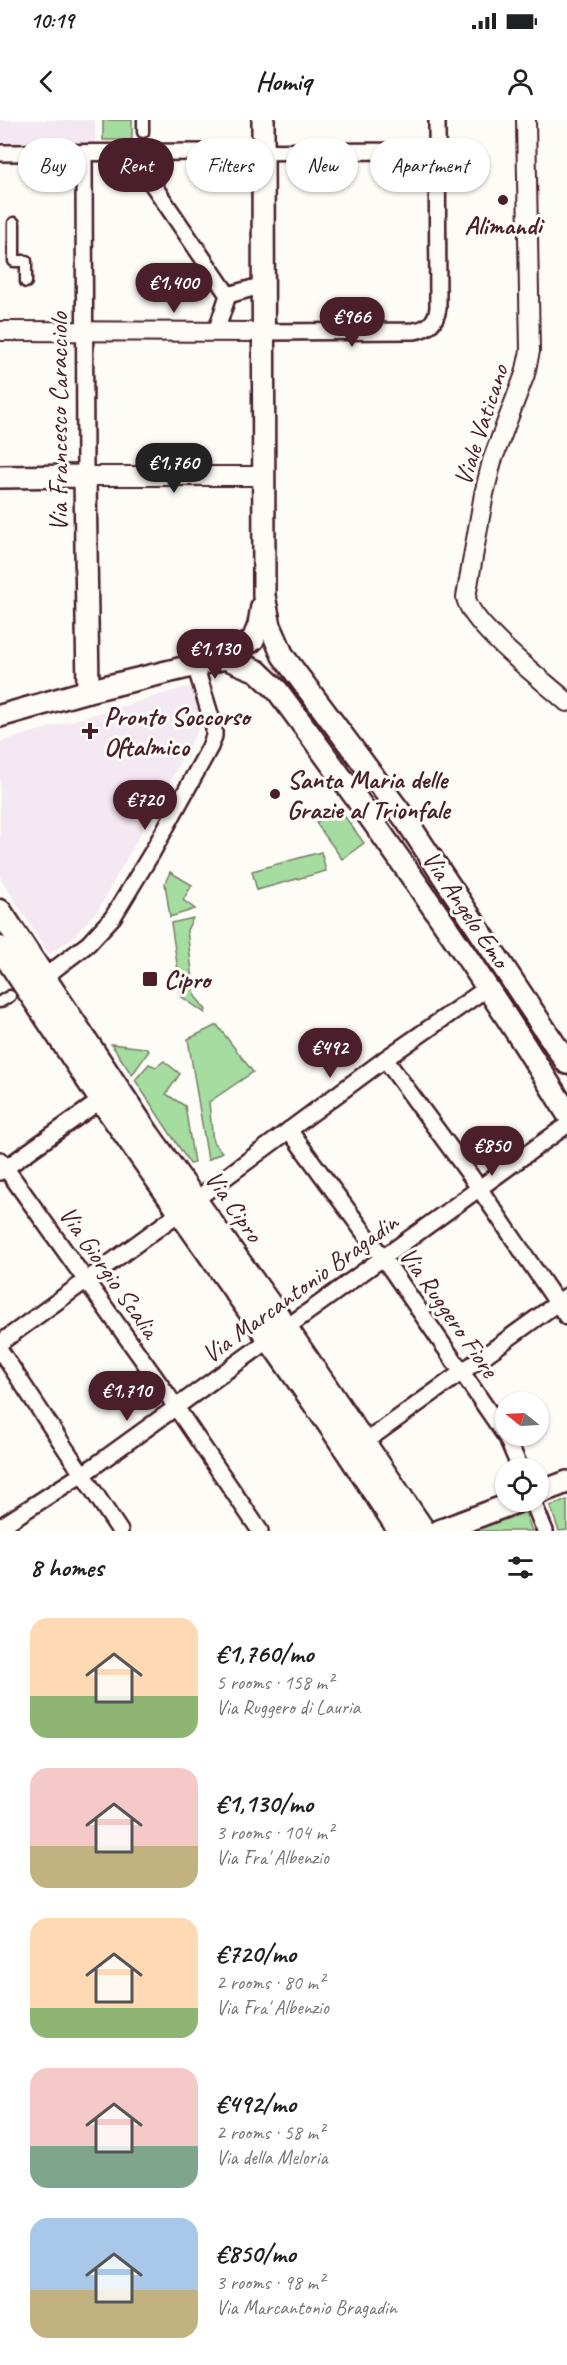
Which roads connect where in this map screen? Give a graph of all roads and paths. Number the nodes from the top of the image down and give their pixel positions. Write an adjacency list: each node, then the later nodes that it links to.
1 (143, 120): 5 (street)
2 (263, 120): 6 (main road)
3 (437, 120): 7 (street)
4 (526, 120): 31 (street, Viale Vaticano)
5 (143, 132)
6 (263, 138)
7 (437, 138)
8 (370, 151): 9 (street)
9 (274, 152)
10 (0, 153): 11 (street)
11 (18, 153)
12 (84, 192): 21 (street, Via Francesco Caracciolo)
13 (158, 192): 19 (street)
14 (263, 192): 18 (main road)
15 (437, 192): 23 (street)
16 (14, 223): 17 (street)
17 (26, 282)
18 (264, 285): 19 (street); 23 (main road)
19 (228, 295): 22 (street)
20 (0, 331): 21 (street)
21 (84, 332): 22 (street); 24 (street, Via Francesco Caracciolo)
22 (216, 332): 23 (street)
23 (264, 332): 25 (main road)
24 (85, 476): 25 (street); 26 (main road); 30 (main road, Via Francesco Caracciolo)
25 (263, 476): 27 (main road)
26 (0, 477)
27 (264, 596): 28 (main road); 33 (main road, Via Angelo Emo)
28 (225, 658): 29 (main road); 34 (main road, Via Angelo Emo)
29 (195, 666): 30 (main road); 37 (street)
30 (88, 691): 32 (main road)
31 (567, 702)
32 (0, 716)
33 (333, 721): 34 (street); 40 (main road, Via Angelo Emo)
34 (313, 740): 38 (main road, Via Angelo Emo)
35 (0, 911): 37 (main road, Via Cipro)
36 (0, 948): 41 (main road, Via Cipro)
37 (43, 978): 47 (main road, Via Cipro)
38 (487, 988): 39 (street); 42 (main road, Via Angelo Emo)
39 (385, 1059): 44 (street); 46 (street)
40 (567, 1063)
41 (101, 1100): 45 (street); 47 (main road, Via Cipro)
42 (567, 1113)
43 (567, 1125): 46 (street, Via Marcantonio Bragadin)
44 (289, 1130): 47 (street); 48 (street, Via Ruggero Fiore)
45 (2, 1167): 49 (street, Via Giorgio Scalia)
46 (478, 1188): 48 (street, Via Marcantonio Bragadin); 50 (street)
47 (187, 1206): 49 (street); 52 (main road, Via Cipro)
48 (383, 1257): 52 (street, Via Marcantonio Bragadin); 55 (street, Via Ruggero Fiore)
49 (85, 1280): 53 (street); 56 (street, Via Giorgio Scalia)
50 (562, 1299): 51 (street); 55 (street)
51 (567, 1317)
52 (278, 1334): 56 (street, Via Marcantonio Bragadin); 57 (main road, Via Cipro); 67 (main road, Via Cipro)
53 (0, 1343)
54 (0, 1350): 59 (street)
55 (462, 1373): 57 (street); 58 (street, Via Ruggero Fiore)
56 (176, 1407): 59 (street, Via Marcantonio Bragadin); 66 (street, Via Giorgio Scalia)
57 (365, 1442): 68 (main road, Via Cipro)
58 (516, 1458)
59 (83, 1474): 64 (street, Via Marcantonio Bragadin); 65 (street)
60 (567, 1482): 61 (main road)
61 (549, 1489)
62 (495, 1510): 69 (main road)
63 (537, 1512): 70 (street)
64 (0, 1527)
65 (120, 1531)
66 (260, 1531)
67 (400, 1531)
68 (424, 1531)
69 (439, 1531)
70 (545, 1531)

